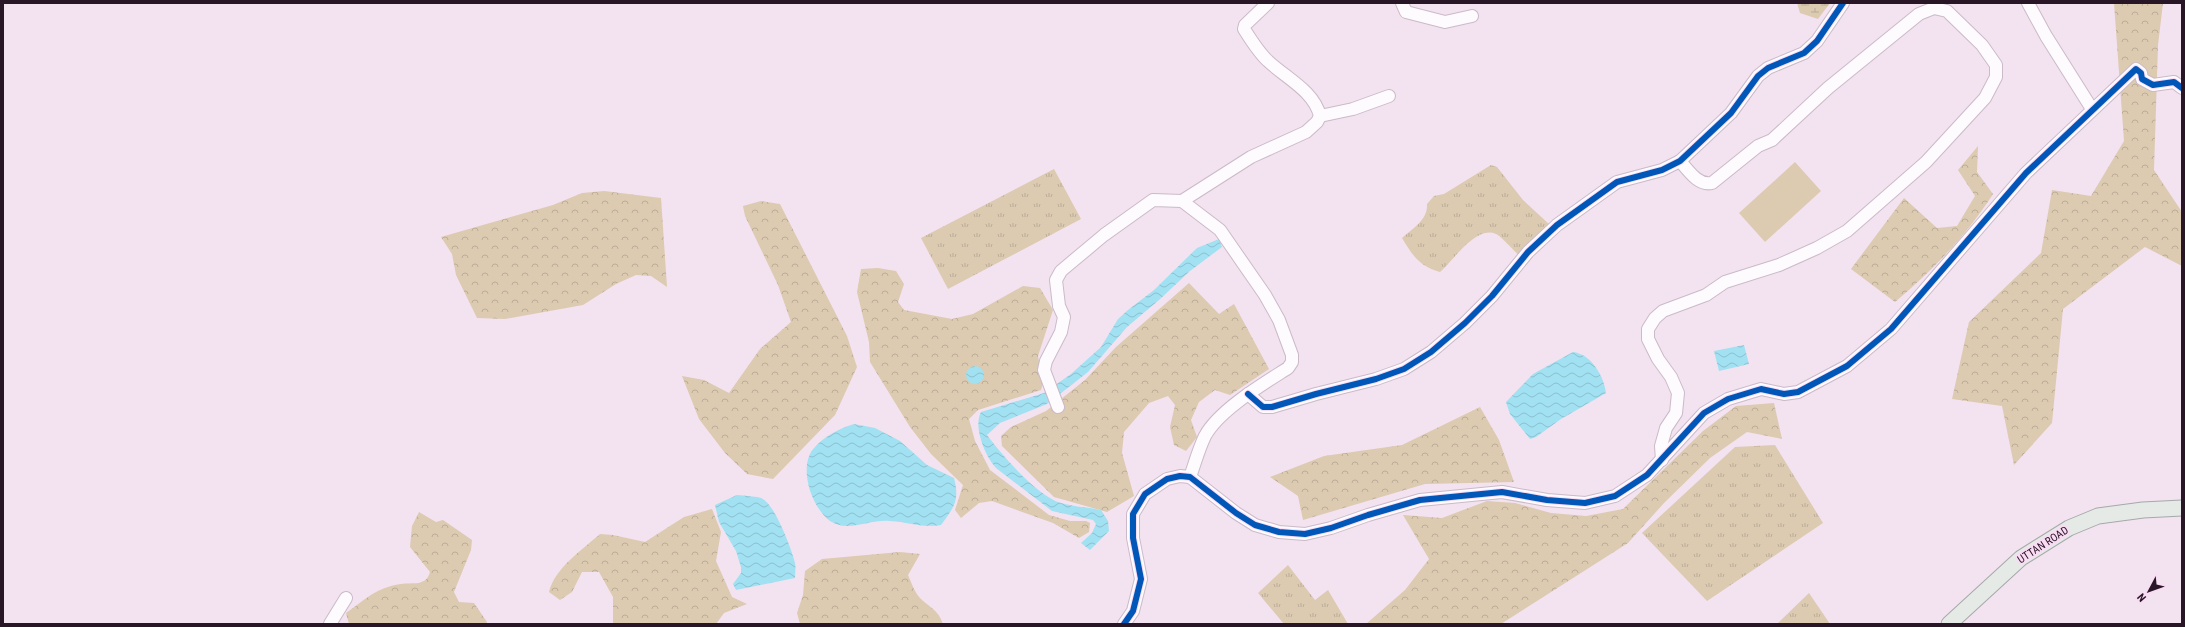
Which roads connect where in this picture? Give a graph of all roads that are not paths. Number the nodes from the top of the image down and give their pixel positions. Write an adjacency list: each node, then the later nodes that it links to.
1 (1268, 3): 9 (street)
2 (1402, 3): 5 (street)
3 (1843, 3): 10 (street)
4 (2028, 3): 8 (street)
5 (1472, 16)
6 (2182, 88): 8 (street)
7 (1389, 96): 9 (street)
8 (2092, 109): 14 (street)
9 (1320, 116): 11 (street)
10 (1680, 161): 12 (street); 14 (street)
11 (1182, 202): 12 (street); 13 (street)
12 (1248, 394): 15 (street)
13 (1058, 407)
14 (1662, 460): 15 (street)
15 (1190, 477): 19 (street)
16 (2182, 508): 20 (main road, UTTAN ROAD)
17 (346, 598): 18 (street)
18 (330, 624)
19 (1124, 624)
20 (1949, 624)

